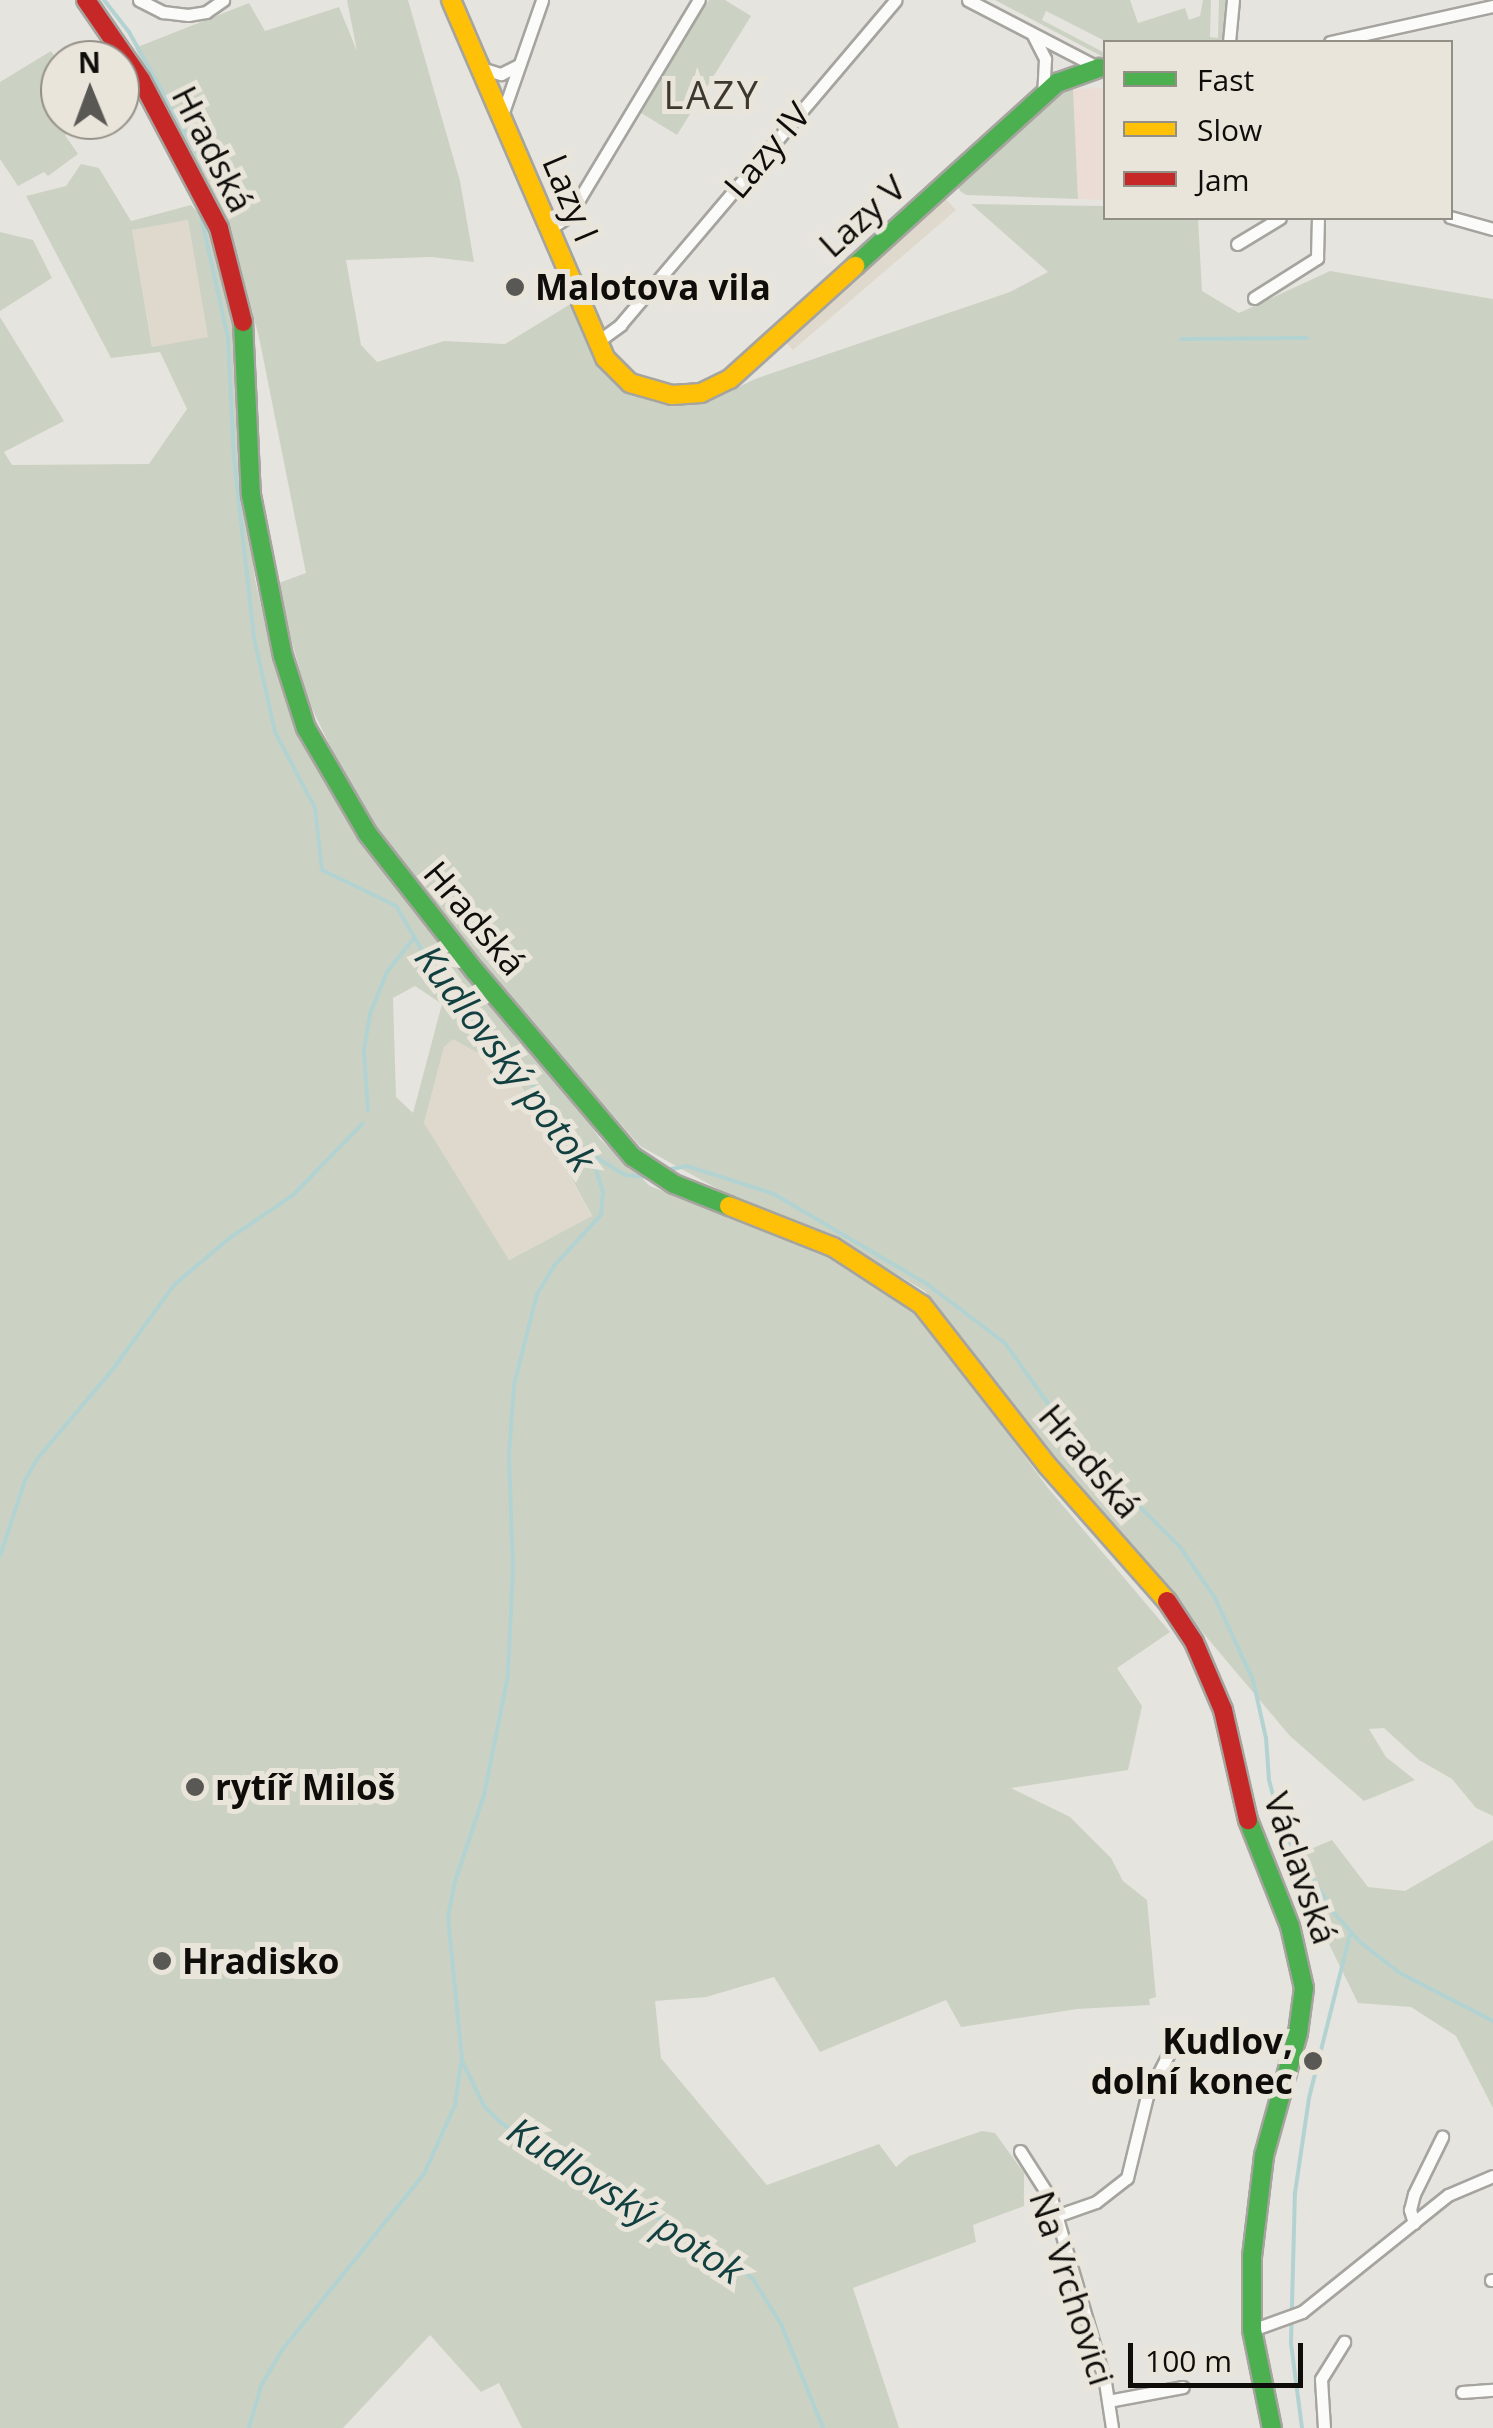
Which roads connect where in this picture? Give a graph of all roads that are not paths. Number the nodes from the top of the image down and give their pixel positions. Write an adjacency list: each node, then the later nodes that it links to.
1 (86, 0): 28 (street, Hradská)
2 (138, 0): 3 (street)
3 (223, 0)
4 (451, 0): 15 (street, Lazy I)
5 (542, 0): 14 (street)
6 (699, 0): 23 (street)
7 (896, 0): 26 (street, Lazy IV)
8 (968, 0): 11 (street)
9 (1233, 0): 12 (street)
10 (1493, 6): 13 (street)
11 (1030, 32): 16 (street); 17 (street)
12 (1229, 40)
13 (1339, 40)
14 (520, 62): 15 (street); 18 (street)
15 (480, 68): 18 (street, Lazy I)
16 (1102, 69): 17 (street, Lazy V)
17 (1041, 98): 27 (street, Lazy V)
18 (501, 118): 23 (street, Lazy I)
19 (1453, 217): 22 (street)
20 (1277, 220): 24 (street)
21 (1318, 220): 25 (street)
22 (1493, 229)
23 (548, 230): 26 (street, Lazy I)
24 (1237, 244)
25 (1254, 298)
26 (597, 342): 27 (street, Lazy I)
27 (662, 394)
28 (1187, 1629): 35 (street, Václavská)
29 (1170, 2051): 33 (street)
30 (1442, 2137): 34 (street)
31 (1020, 2152): 33 (street, Na Vrchovici)
32 (1493, 2176): 34 (street)
33 (1056, 2216): 40 (street, Na Vrchovici)
34 (1414, 2223): 35 (street)
35 (1252, 2330): 42 (street, Václavská)
36 (1344, 2342): 43 (street)
37 (1182, 2387): 40 (street)
38 (1493, 2390): 39 (street)
39 (1462, 2392)
40 (1108, 2401): 41 (street, Na Vrchovici)
41 (1112, 2428)
42 (1272, 2428)
43 (1324, 2428)

